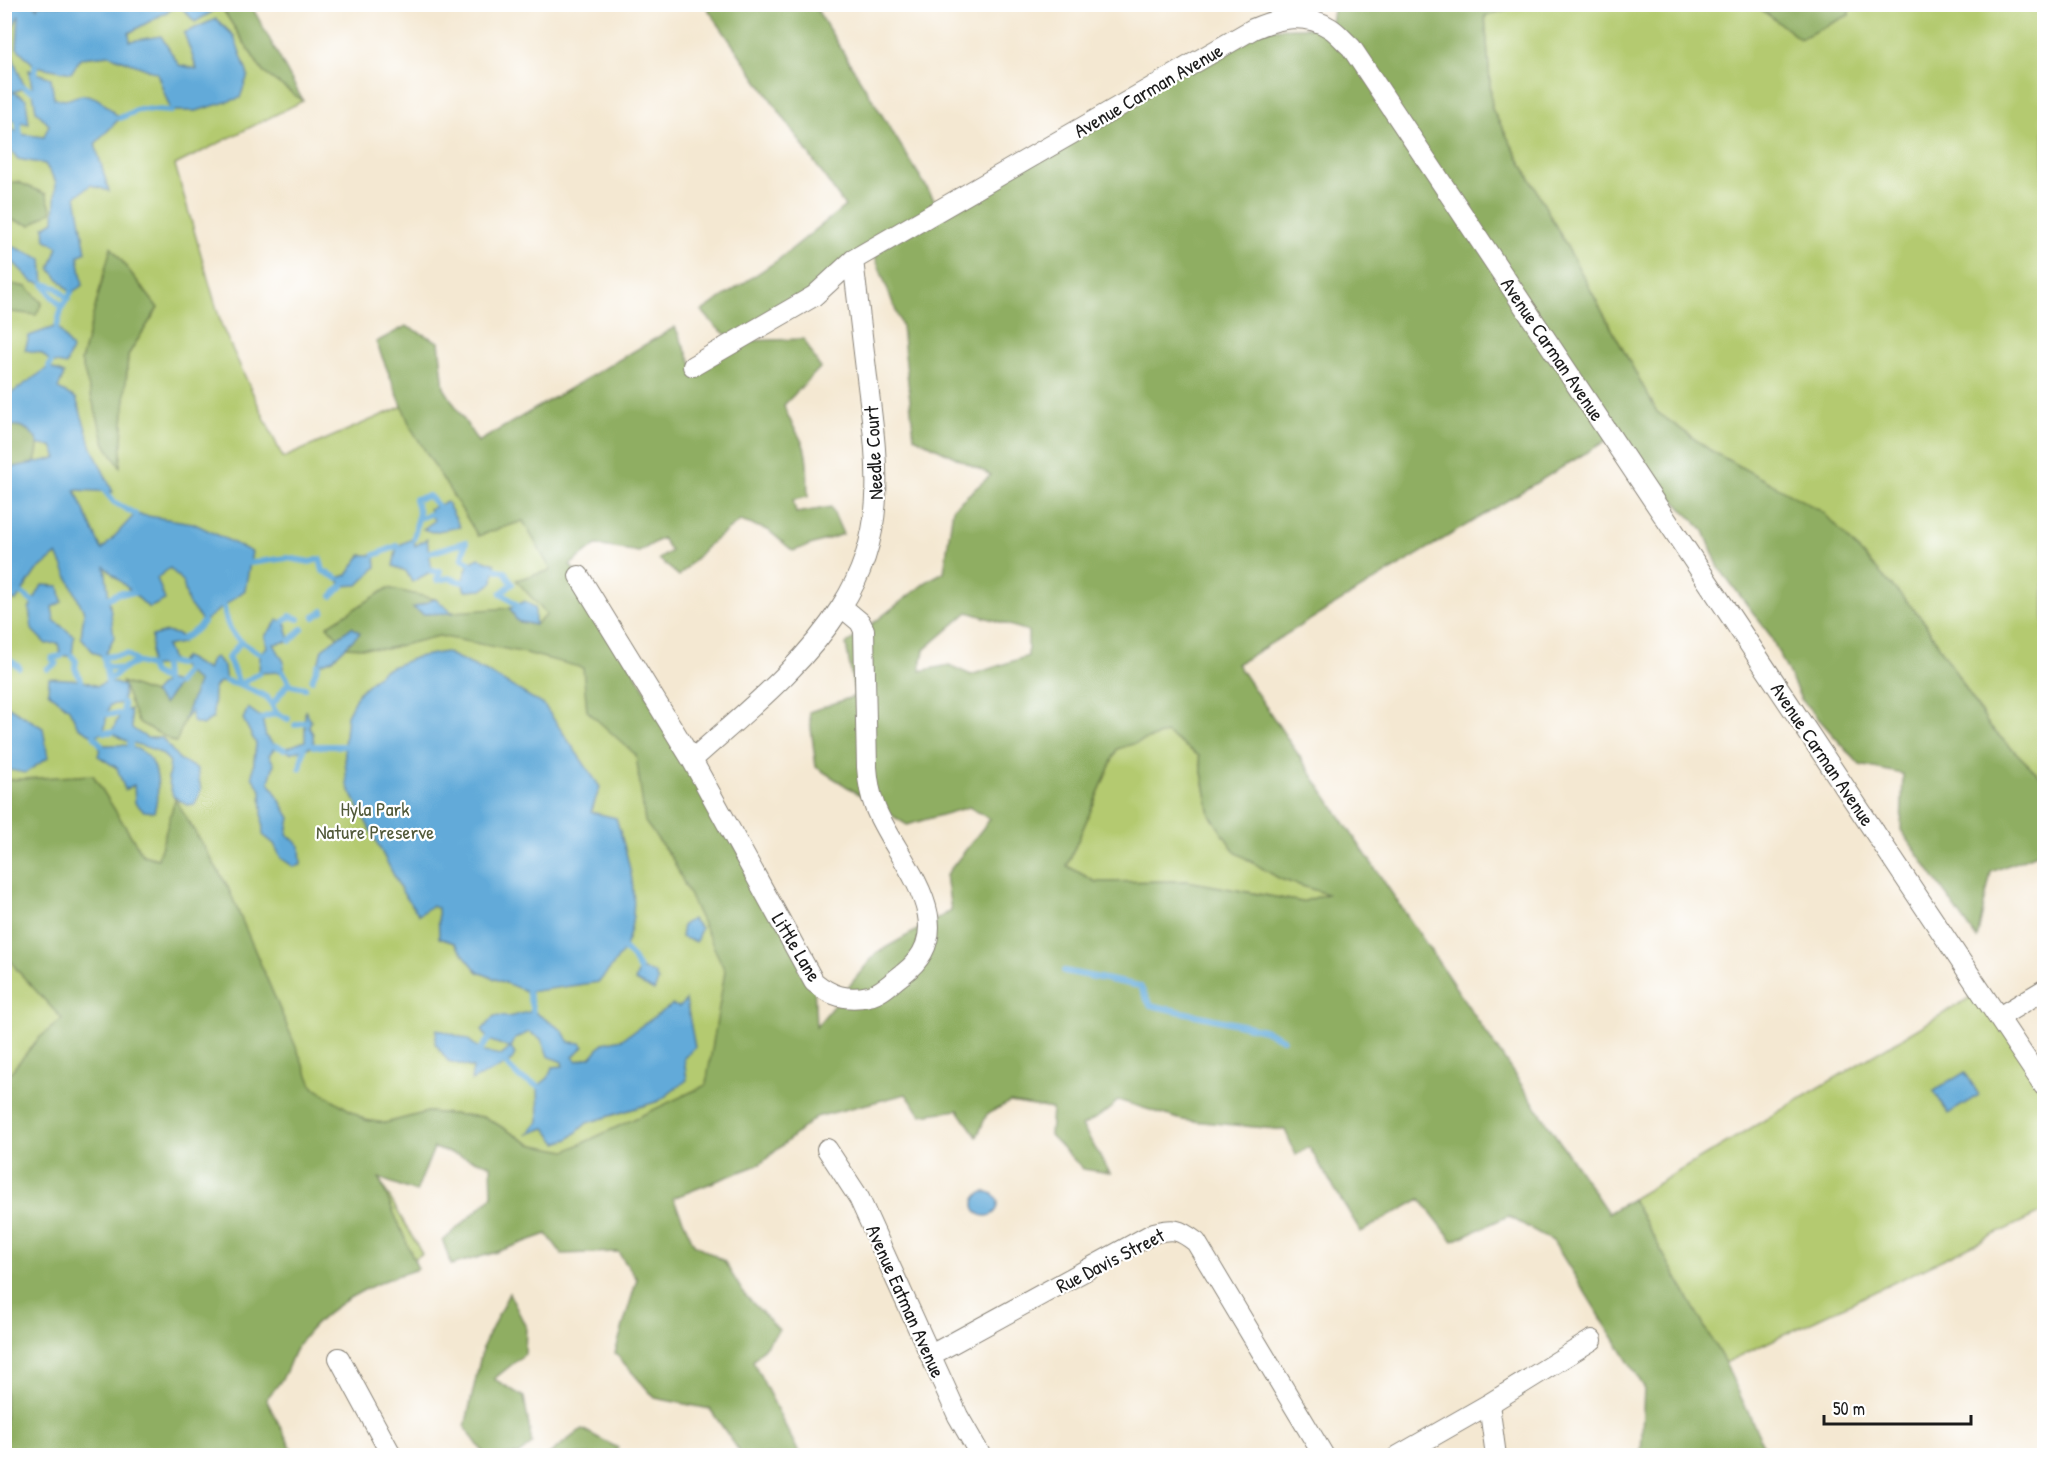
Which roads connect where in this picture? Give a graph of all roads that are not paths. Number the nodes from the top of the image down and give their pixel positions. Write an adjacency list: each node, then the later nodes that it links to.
1 (1304, 11): 2 (street, Avenue Carman Avenue); 8 (street, Avenue Carman Avenue)
2 (854, 260): 3 (street, Avenue Carman Avenue); 5 (street, Needle Court)
3 (693, 366)
4 (579, 576): 6 (street, Little Lane)
5 (842, 607): 6 (street, Needle Court); 6 (street, Little Lane)
6 (692, 760)
7 (2044, 990): 8 (street)
8 (1999, 1017): 9 (street, Avenue Carman Avenue)
9 (2044, 1086)
10 (827, 1149): 12 (street, Avenue Eatman Avenue)
11 (1592, 1340): 14 (street)
12 (931, 1355): 16 (street, Avenue Eatman Avenue); 17 (street, Rue Davis Street)
13 (339, 1358): 15 (street)
14 (1489, 1404): 18 (street); 19 (street)
15 (392, 1455)
16 (981, 1455)
17 (1324, 1455)
18 (1398, 1455)
19 (1496, 1455)

